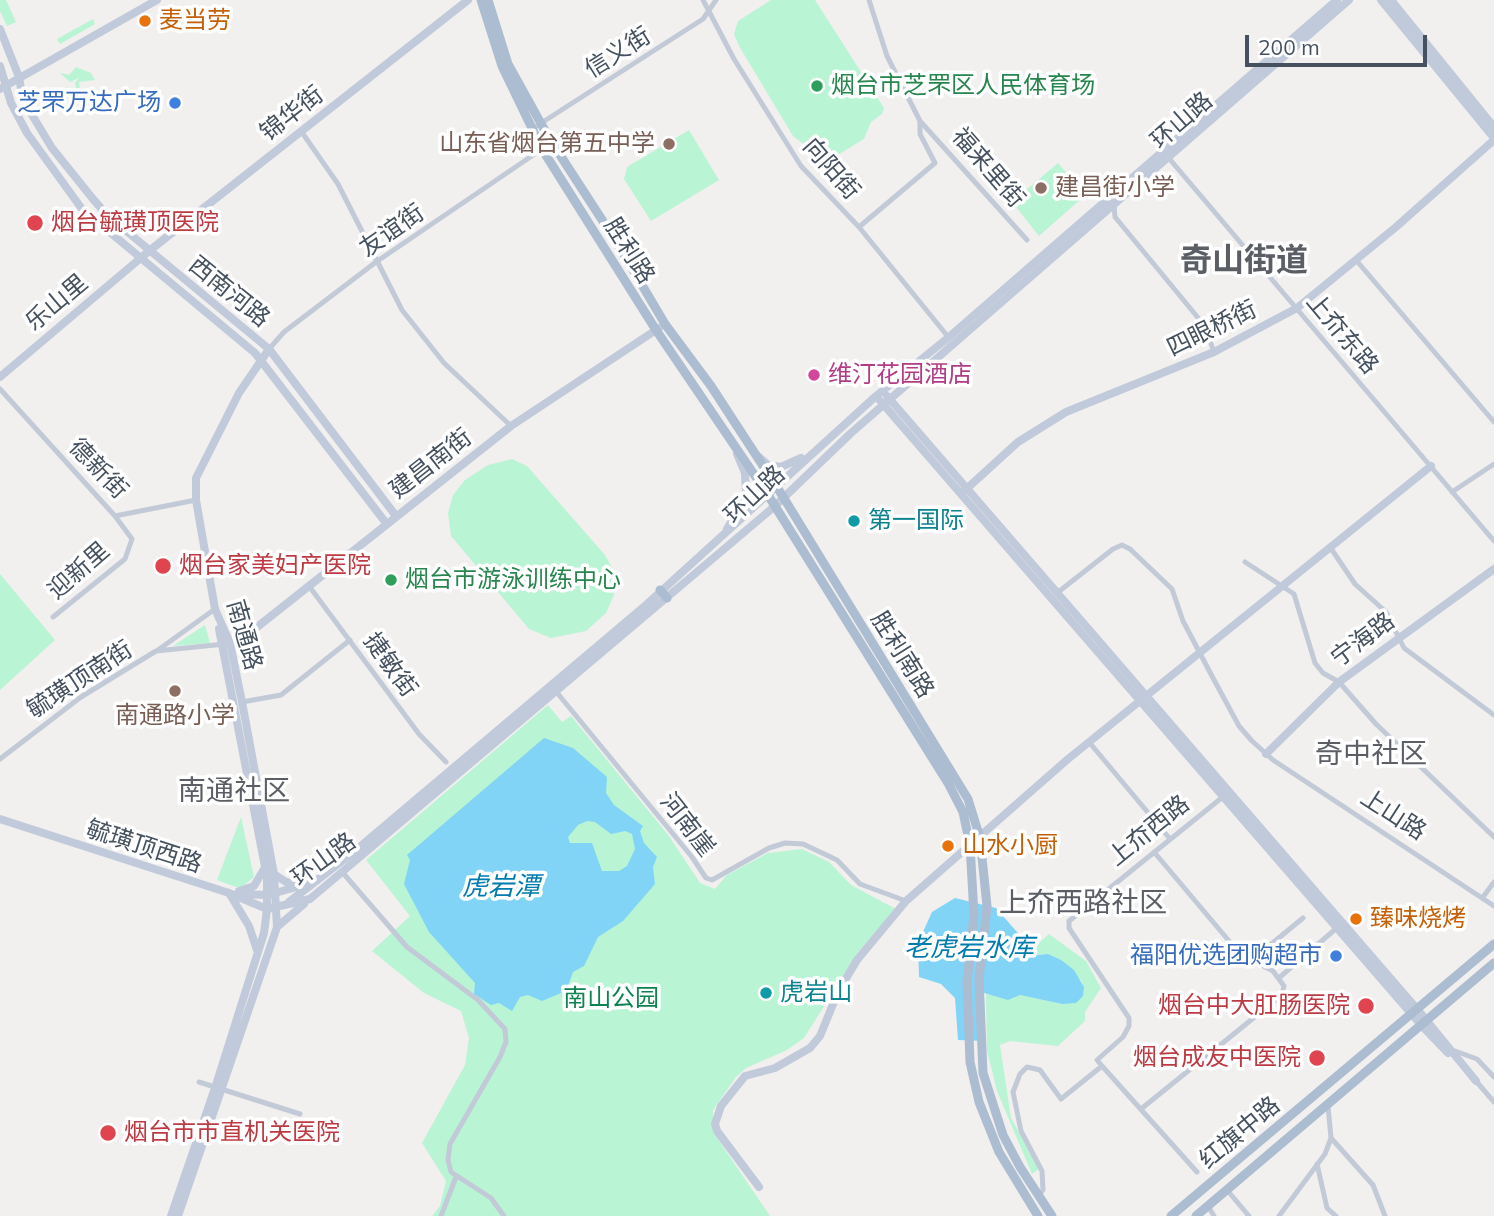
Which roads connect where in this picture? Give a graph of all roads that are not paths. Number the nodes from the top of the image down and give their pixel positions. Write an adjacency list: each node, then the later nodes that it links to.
1 (157, 0): 15 (main road)
2 (468, 0): 21 (main road, 锦华街)
3 (481, 0): 20 (main road, 胜利路)
4 (488, 0): 18 (main road, 胜利路)
5 (703, 0): 12 (street, 向阳街)
6 (716, 0): 12 (street, 信义街)
7 (870, 0): 17 (street, 福来里街)
8 (1337, 0): 24 (main road, 环山路)
9 (1349, 0): 24 (main road, 环山路)
10 (1381, 0): 22 (main road)
11 (1391, 0): 19 (main road)
12 (709, 9): 18 (street, 信义街); 26 (street, 向阳街)
13 (0, 29): 15 (main road, 西南河路)
14 (0, 66): 16 (main road, 西南河路)
15 (19, 77): 16 (main road); 28 (main road, 西南河路)
16 (3, 87): 29 (main road, 西南河路)
17 (920, 121): 26 (street, 福来里街); 27 (street, 福来里街)
18 (540, 122): 20 (street, 信义街); 33 (main road, 胜利路)
19 (1494, 127)
20 (532, 129): 23 (main road, 胜利路)
21 (301, 131): 28 (main road, 锦华街); 31 (street)
22 (1494, 139): 30 (main road, 四眼桥街)
23 (541, 149): 31 (street, 友谊街); 33 (main road, 胜利路)
24 (1166, 155): 25 (main road, 环山路); 32 (street, 上夼东路); 34 (main road, 环山路)
25 (1114, 205): 34 (main road, 环山路); 36 (street)
26 (859, 227): 34 (street, 向阳街)
27 (1027, 240)
28 (149, 251): 29 (main road, 锦华街); 35 (main road, 西南河路)
29 (140, 258): 37 (main road, 西南河路); 38 (main road, 乐山里)
30 (1356, 260): 32 (main road, 四眼桥街); 42 (street)
31 (376, 262): 35 (street, 友谊街); 43 (street)
32 (1297, 308): 36 (main road, 四眼桥街); 48 (street, 上夼东路)
33 (661, 327): 43 (main road, 建昌南街); 44 (main road, 胜利路); 46 (main road, 胜利路)
34 (952, 341): 40 (main road, 环山路); 41 (main road, 环山路)
35 (269, 349): 37 (main road, 南通路); 57 (main road, 西南河路)
36 (1214, 352): 50 (main road, 四眼桥街)
37 (261, 361): 54 (main road, 南通路); 58 (main road, 西南河路)
38 (0, 377)
39 (0, 389): 56 (street, 德新街)
40 (879, 394): 41 (main road); 45 (main road, 环山路)
41 (887, 403): 50 (main road); 53 (main road, 环山路)
42 (1494, 422)
43 (511, 426): 57 (main road, 建昌南街)
44 (732, 442): 52 (main road, 胜利路); 60 (main road)
45 (824, 443): 46 (main road); 49 (main road, 环山路)
46 (754, 452): 49 (main road, 胜利路)
47 (1494, 464): 51 (street)
48 (1431, 466): 51 (street, 上夼东路); 61 (main road)
49 (775, 485): 52 (main road, 环山路); 53 (main road, 胜利路)
50 (963, 492): 67 (main road); 78 (main road)
51 (1452, 492): 59 (street, 上夼东路)
52 (768, 495): 55 (main road, 胜利路); 60 (main road, 环山路)
53 (782, 495): 55 (main road, 环山路); 88 (main road, 胜利南路)
54 (196, 500): 56 (street, 德新街); 69 (main road, 南通路)
55 (775, 506): 68 (main road, 环山路); 90 (main road, 胜利南路)
56 (115, 516): 70 (street, 迎新里)
57 (396, 516): 58 (main road, 建昌南街)
58 (386, 523): 64 (main road, 建昌南街)
59 (1494, 541)
60 (712, 545): 66 (main road, 环山路)
61 (1330, 547): 65 (main road); 71 (street)
62 (1245, 562): 65 (street)
63 (1494, 569): 71 (main road, 宁海路)
64 (309, 586): 72 (street, 捷敏街); 73 (main road, 建昌南街)
65 (1280, 587): 75 (main road); 76 (street)
66 (660, 590): 68 (main road); 77 (main road, 环山路)
67 (1057, 593): 75 (street, 上山路); 78 (main road)
68 (667, 598): 77 (main road, 环山路)
69 (215, 609): 73 (main road, 南通路); 74 (street)
70 (53, 617)
71 (1399, 636): 76 (main road, 宁海路); 80 (street)
72 (350, 640): 79 (street); 84 (street, 捷敏街)
73 (226, 644): 74 (street, 毓璜顶南街); 79 (main road, 南通路); 92 (main road)
74 (156, 651): 83 (street, 毓璜顶南街)
75 (1201, 653): 78 (main road); 82 (street, 上山路)
76 (1339, 682): 82 (main road, 宁海路); 87 (street)
77 (553, 688): 93 (main road, 环山路); 95 (main road, 环山路); 102 (street, 河南崖)
78 (1142, 698): 81 (main road); 85 (main road)
79 (242, 702): 94 (main road, 南通路)
80 (1494, 715)
81 (1088, 742): 88 (main road); 89 (street)
82 (1266, 754): 100 (street, 上山路)
83 (0, 759)
84 (446, 762)
85 (1226, 794): 89 (street, 上夼西路); 107 (main road)
86 (0, 820): 98 (main road, 毓璜顶西路)
87 (1494, 837)
88 (980, 838): 90 (main road); 132 (main road)
89 (1170, 839): 91 (street, 上夼西路)
90 (971, 850): 102 (main road); 138 (main road, 胜利南路)
91 (1154, 852): 111 (street); 117 (street, 上夼西路)
92 (264, 863): 98 (main road); 99 (main road)
93 (343, 873): 101 (main road, 环山路); 129 (street)
94 (274, 874): 97 (main road); 99 (main road, 南通路)
95 (317, 881): 97 (main road, 环山路); 104 (main road, 环山路)
96 (1494, 882): 100 (street)
97 (307, 884): 99 (main road, 环山路)
98 (229, 893): 99 (main road, 环山路); 105 (main road, 毓璜顶西路); 110 (main road)
99 (272, 894): 104 (main road, 南通路); 105 (main road)
100 (1483, 897): 103 (street, 上山路)
101 (310, 900): 104 (main road, 环山路); 108 (main road)
102 (906, 901): 130 (main road)
103 (1494, 906)
104 (277, 908): 105 (main road, 毓璜顶西路); 108 (main road, 南通路)
105 (267, 909): 110 (main road)
106 (1303, 918): 111 (street)
107 (1339, 926): 113 (street); 114 (main road)
108 (277, 927): 121 (main road)
109 (1494, 944): 114 (main road, 红旗中路)
110 (257, 953): 121 (main road)
111 (1257, 961): 113 (street)
112 (1494, 963): 115 (main road, 红旗中路)
113 (1280, 977): 124 (street)
114 (1415, 1012): 115 (main road); 140 (main road, 红旗中路)
115 (1424, 1023): 116 (main road); 123 (main road, 红旗中路)
116 (1448, 1049): 118 (street); 119 (main road)
117 (1102, 1066): 124 (street); 132 (street, 上夼西路)
118 (1494, 1077)
119 (1473, 1078): 122 (street)
120 (199, 1082): 121 (street)
121 (219, 1086): 125 (street); 134 (main road); 135 (main road)
122 (1494, 1102)
123 (1328, 1104): 126 (street); 131 (main road, 红旗中路)
124 (1141, 1110): 128 (street)
125 (300, 1114)
126 (1331, 1138): 127 (street); 146 (street)
127 (1317, 1164): 144 (street); 145 (street)
128 (1197, 1172)
129 (456, 1177): 136 (street); 137 (street)
130 (759, 1187)
131 (1227, 1190): 133 (main road, 红旗中路); 143 (street)
132 (1038, 1196): 139 (main road)
133 (1208, 1206): 141 (main road, 红旗中路); 142 (street)
134 (171, 1216)
135 (178, 1216)
136 (441, 1216)
137 (504, 1216)
138 (1038, 1216)
139 (1052, 1216)
140 (1171, 1216)
141 (1196, 1216)
142 (1214, 1216)
143 (1249, 1216)
144 (1279, 1216)
145 (1336, 1216)
146 (1385, 1216)

